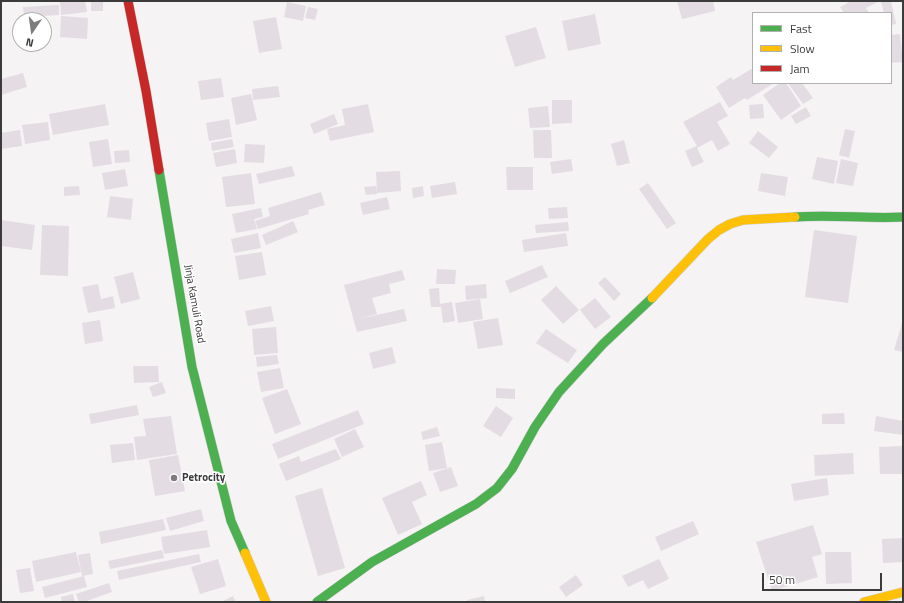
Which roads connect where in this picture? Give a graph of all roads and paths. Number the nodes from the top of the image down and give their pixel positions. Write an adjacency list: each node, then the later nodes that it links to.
1 (128, 1): 4 (street, Jinja Kamuli Road)
2 (903, 217): 5 (street)
3 (903, 592): 6 (street)
4 (266, 602)
5 (317, 602)
6 (864, 602)

